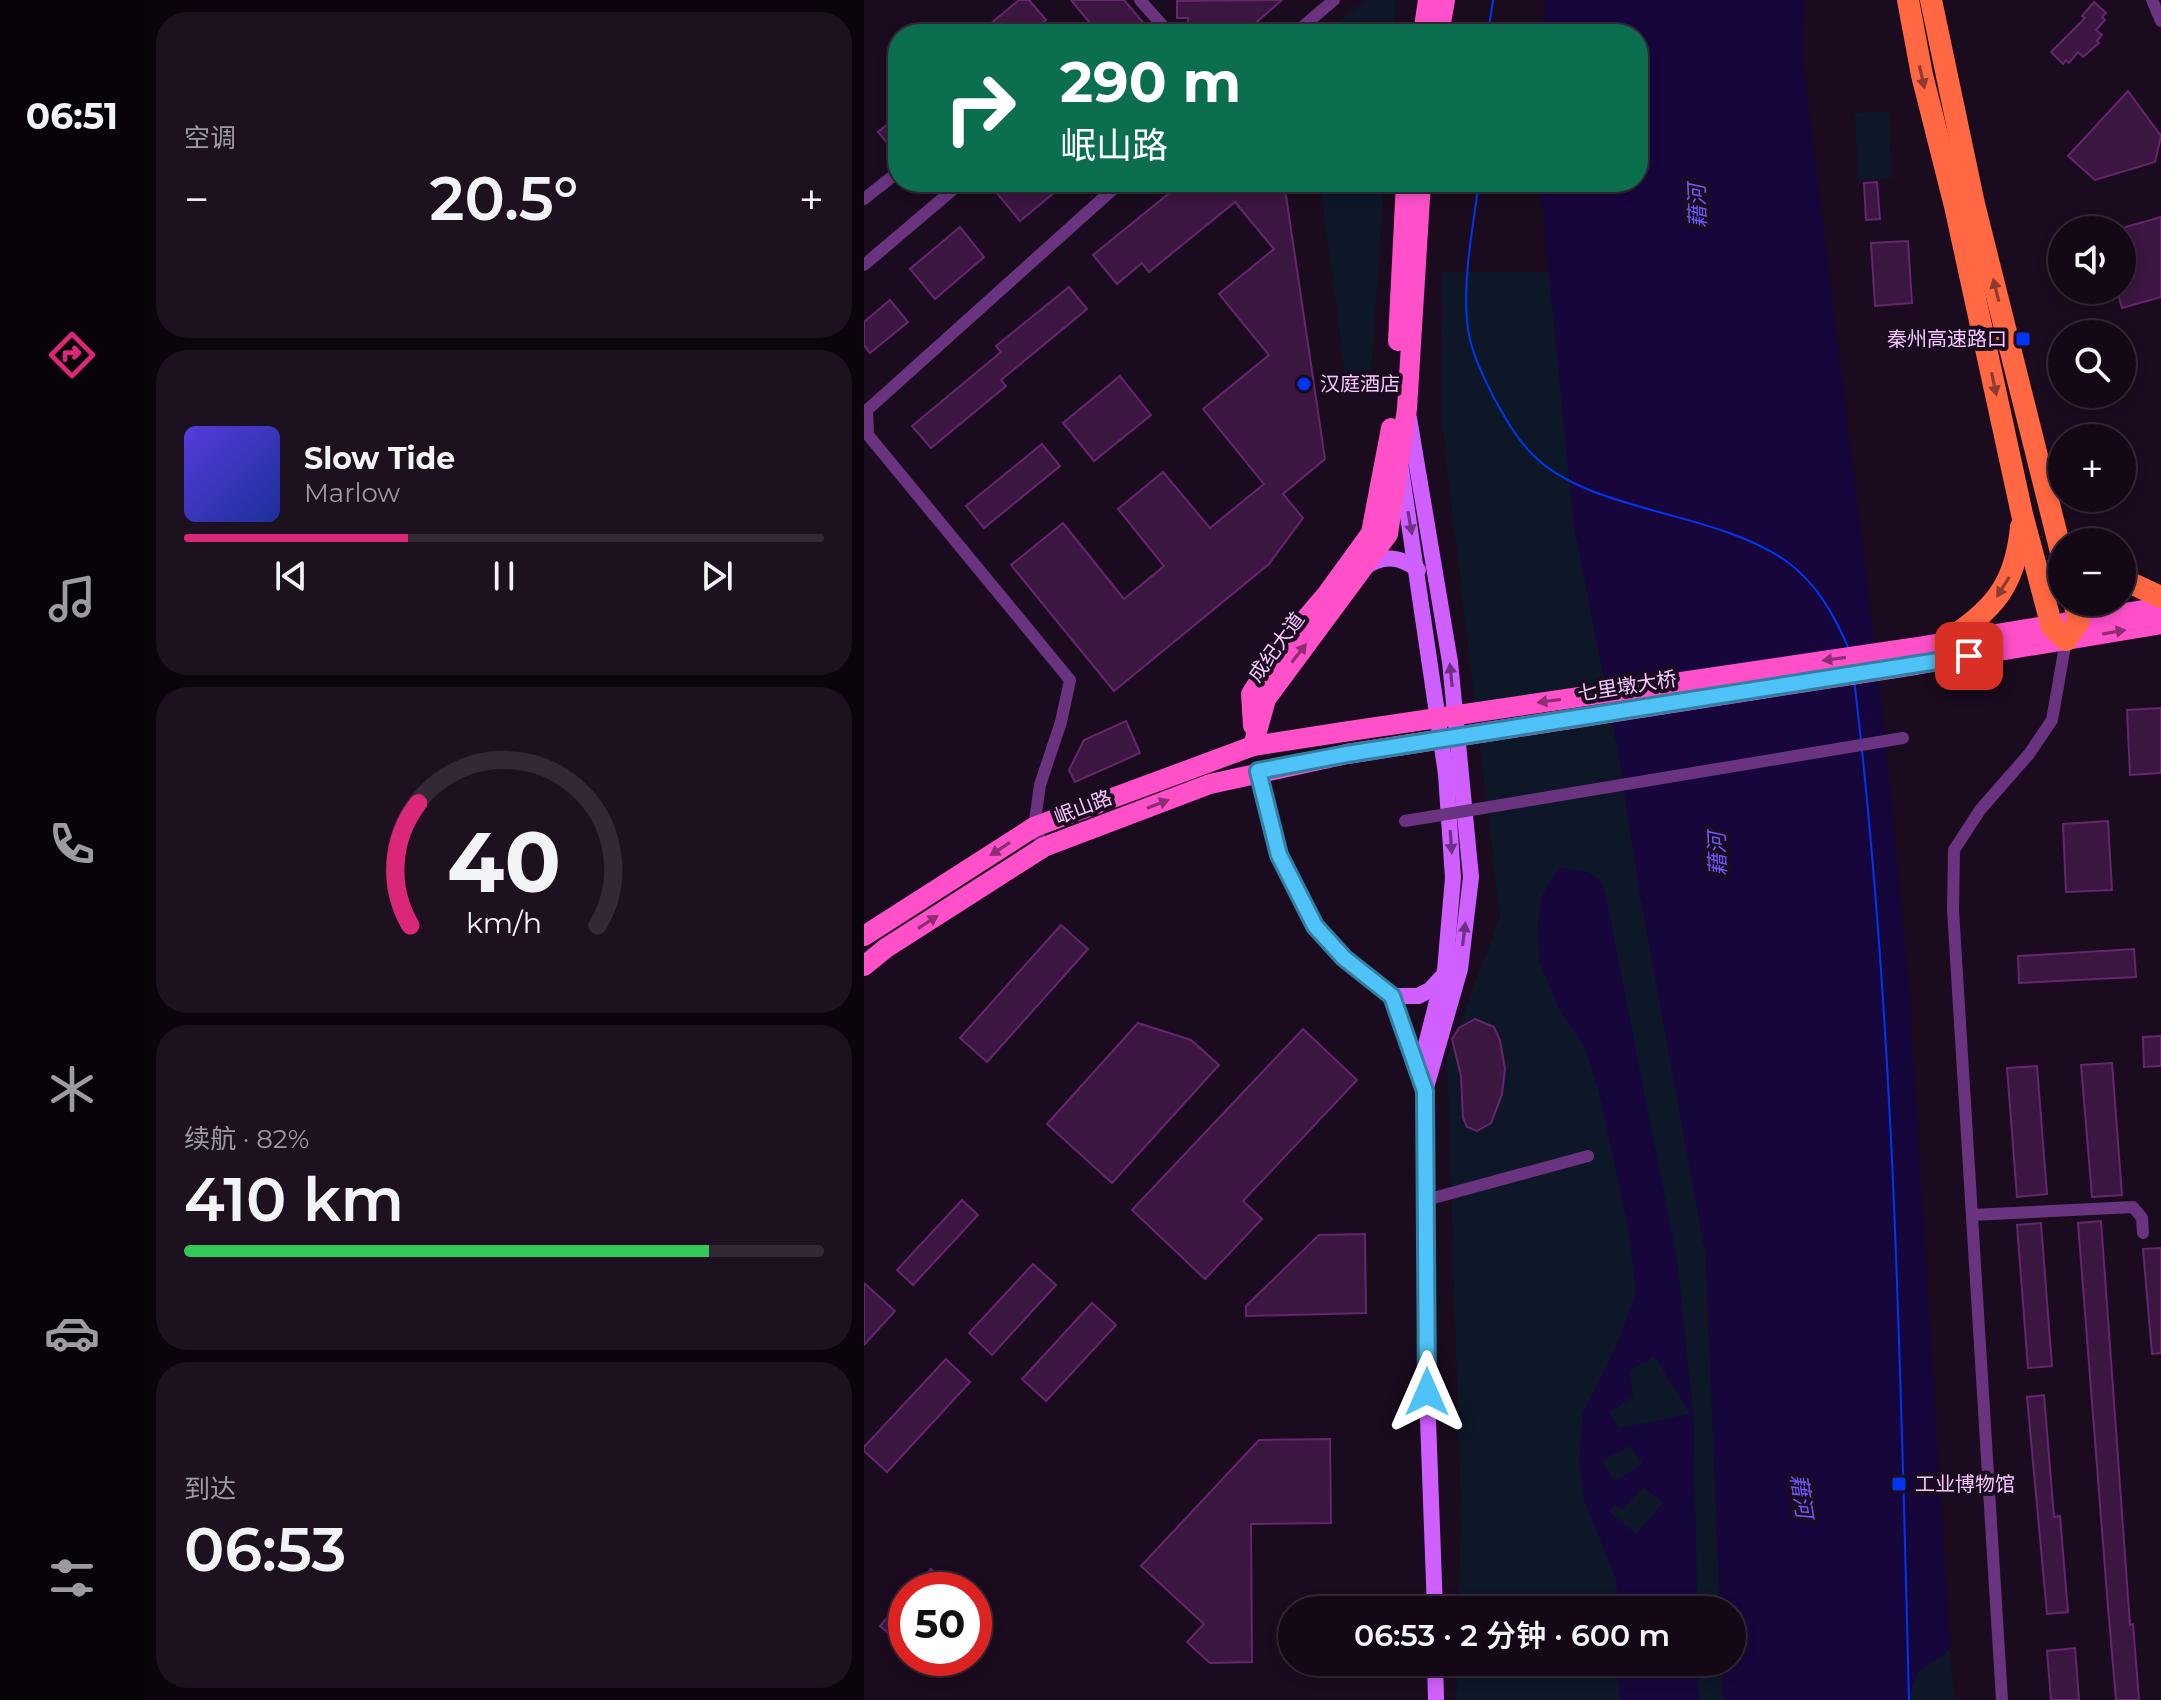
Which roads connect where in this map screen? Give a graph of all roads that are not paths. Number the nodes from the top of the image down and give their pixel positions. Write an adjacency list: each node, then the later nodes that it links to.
1 (1140, 0): 9 (street)
2 (1334, 0): 10 (street)
3 (1428, 0): 11 (main road)
4 (1445, 0): 12 (main road)
5 (1908, 0): 24 (highway, one-way to 24)
6 (1931, 0): 22 (highway, one-way to 6)
7 (2152, 0): 8 (street)
8 (2161, 21)
9 (1161, 24)
10 (1306, 24)
11 (1424, 24)
12 (1441, 24)
13 (888, 180): 18 (street)
14 (950, 192): 19 (street)
15 (1110, 192): 43 (street)
16 (1406, 192): 20 (main road, 成纪大道)
17 (1420, 192): 20 (main road, 成纪大道)
18 (864, 199)
19 (864, 265)
20 (1400, 414): 21 (main road, 成纪大道); 39 (main road, 成纪大道); 51 (main road, one-way to 20)
21 (1399, 460): 26 (main road, one-way to 26); 27 (main road, 成纪大道)
22 (2048, 502)
23 (2054, 512): 25 (highway)
24 (2022, 514): 34 (highway); 35 (highway, one-way to 35)
25 (2066, 528)
26 (1418, 570): 27 (main road); 48 (main road, one-way to 48)
27 (1360, 572): 39 (main road, 成纪大道, one-way to 27)
28 (2136, 585): 29 (highway)
29 (2161, 597)
30 (2161, 607): 31 (main road)
31 (2136, 608)
32 (2074, 616): 34 (highway)
33 (2161, 624): 34 (main road, one-way to 33)
34 (2059, 634): 35 (main road); 36 (main road); 54 (street)
35 (1944, 643): 36 (main road)
36 (1913, 656): 37 (main road, 七里墩大桥, one-way to 37, bridge); 40 (main road, 七里墩大桥, bridge)
37 (1343, 732): 39 (main road, 岷山路)
38 (1903, 738): 42 (street, bridge)
39 (1253, 746): 43 (main road, 岷山路)
40 (1347, 754): 41 (main road, 岷山路)
41 (1258, 771): 44 (main road, 岷山路, one-way to 41); 49 (main road)
42 (1405, 821)
43 (1034, 827): 44 (street); 45 (main road, 岷山路, one-way to 45)
44 (1044, 847): 46 (main road, 岷山路, one-way to 44)
45 (866, 931): 46 (street)
46 (886, 948): 47 (main road, 岷山路)
47 (864, 966)
48 (1445, 970): 49 (main road); 50 (main road)
49 (1392, 996): 50 (main road)
50 (1419, 1072): 51 (main road)
51 (1425, 1091): 53 (main road)
52 (1588, 1156): 53 (street)
53 (1426, 1200): 56 (main road)
54 (1972, 1215): 55 (street); 59 (street)
55 (2143, 1233)
56 (1434, 1596)
57 (1435, 1676): 58 (main road)
58 (1436, 1700)
59 (2002, 1700)

